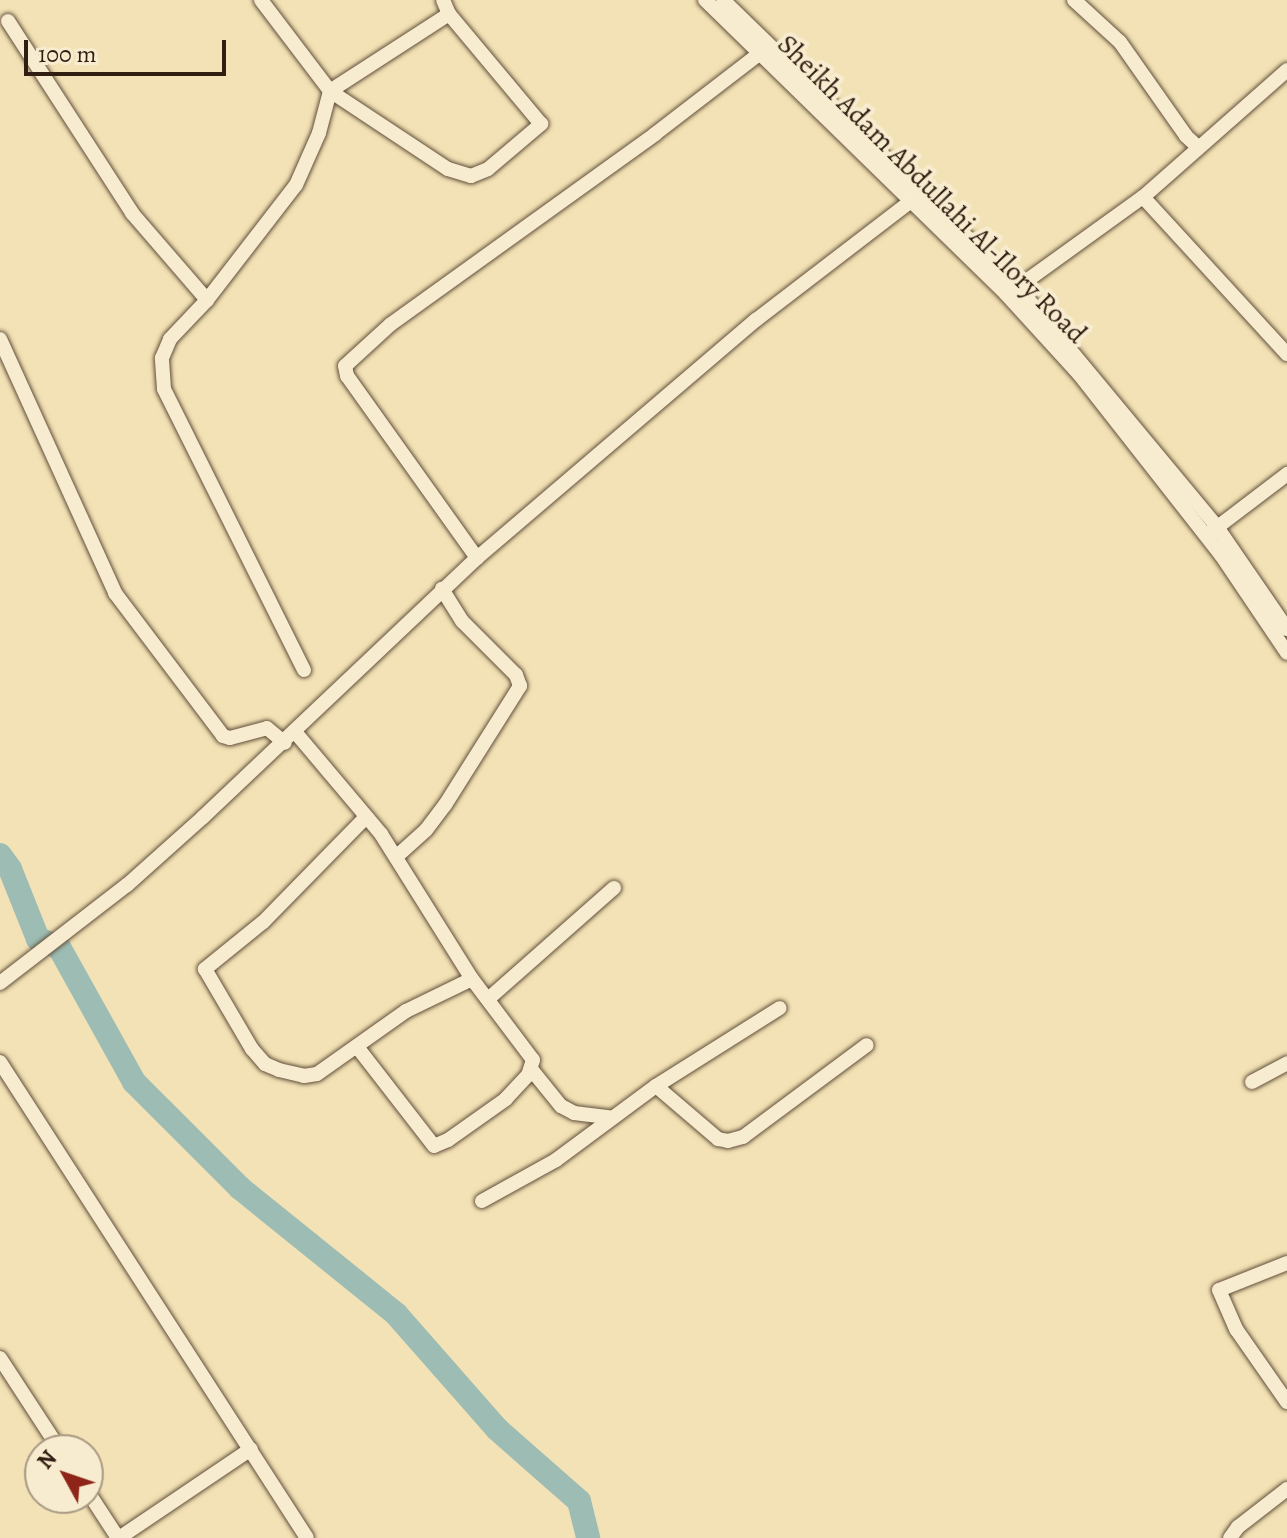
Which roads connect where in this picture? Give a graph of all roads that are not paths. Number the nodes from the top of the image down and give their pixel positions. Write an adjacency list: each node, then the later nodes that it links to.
1 (261, 0): 9 (street)
2 (705, 0): 7 (street, Sheikh Adam Abdullahi Al-Ilory Road)
3 (723, 0): 13 (street, Sheikh Adam Abdullahi Al-Ilory Road)
4 (1074, 0): 10 (street)
5 (446, 7): 9 (street); 9 (street)
6 (8, 21): 14 (street)
7 (760, 53): 12 (street, Sheikh Adam Abdullahi Al-Ilory Road); 19 (street)
8 (1287, 70): 10 (street)
9 (330, 91): 14 (street)
10 (1198, 147): 11 (street)
11 (1143, 197): 13 (street); 16 (street)
12 (911, 201): 18 (street, Sheikh Adam Abdullahi Al-Ilory Road); 19 (street)
13 (1018, 287): 18 (street, Sheikh Adam Abdullahi Al-Ilory Road)
14 (207, 300): 23 (street)
15 (0, 339): 24 (street)
16 (1287, 354)
17 (1287, 474): 18 (street)
18 (1212, 532): 21 (street, Sheikh Adam Abdullahi Al-Ilory Road); 22 (street, Sheikh Adam Abdullahi Al-Ilory Road)
19 (477, 558): 20 (street)
20 (442, 589): 24 (street); 26 (street)
21 (1287, 629)
22 (1287, 653)
23 (304, 670)
24 (290, 738): 25 (street); 29 (street)
25 (365, 818): 26 (street); 33 (street)
26 (396, 857): 28 (street)
27 (614, 888): 30 (street)
28 (472, 979): 30 (street); 33 (street)
29 (0, 983)
30 (488, 999): 36 (street)
31 (780, 1008): 38 (street)
32 (867, 1045): 38 (street)
33 (358, 1048): 36 (street)
34 (0, 1062): 45 (street)
35 (1287, 1063): 37 (street)
36 (531, 1069): 39 (street)
37 (1252, 1082)
38 (656, 1086): 39 (street)
39 (613, 1118): 40 (street)
40 (482, 1201)
41 (1287, 1263): 43 (street)
42 (2, 1363): 44 (street)
43 (1287, 1402)
44 (49, 1434)
45 (251, 1449): 48 (street); 49 (street)
46 (1287, 1489): 50 (street)
47 (103, 1514): 48 (street)
48 (119, 1538)
49 (307, 1538)
50 (1230, 1538)

